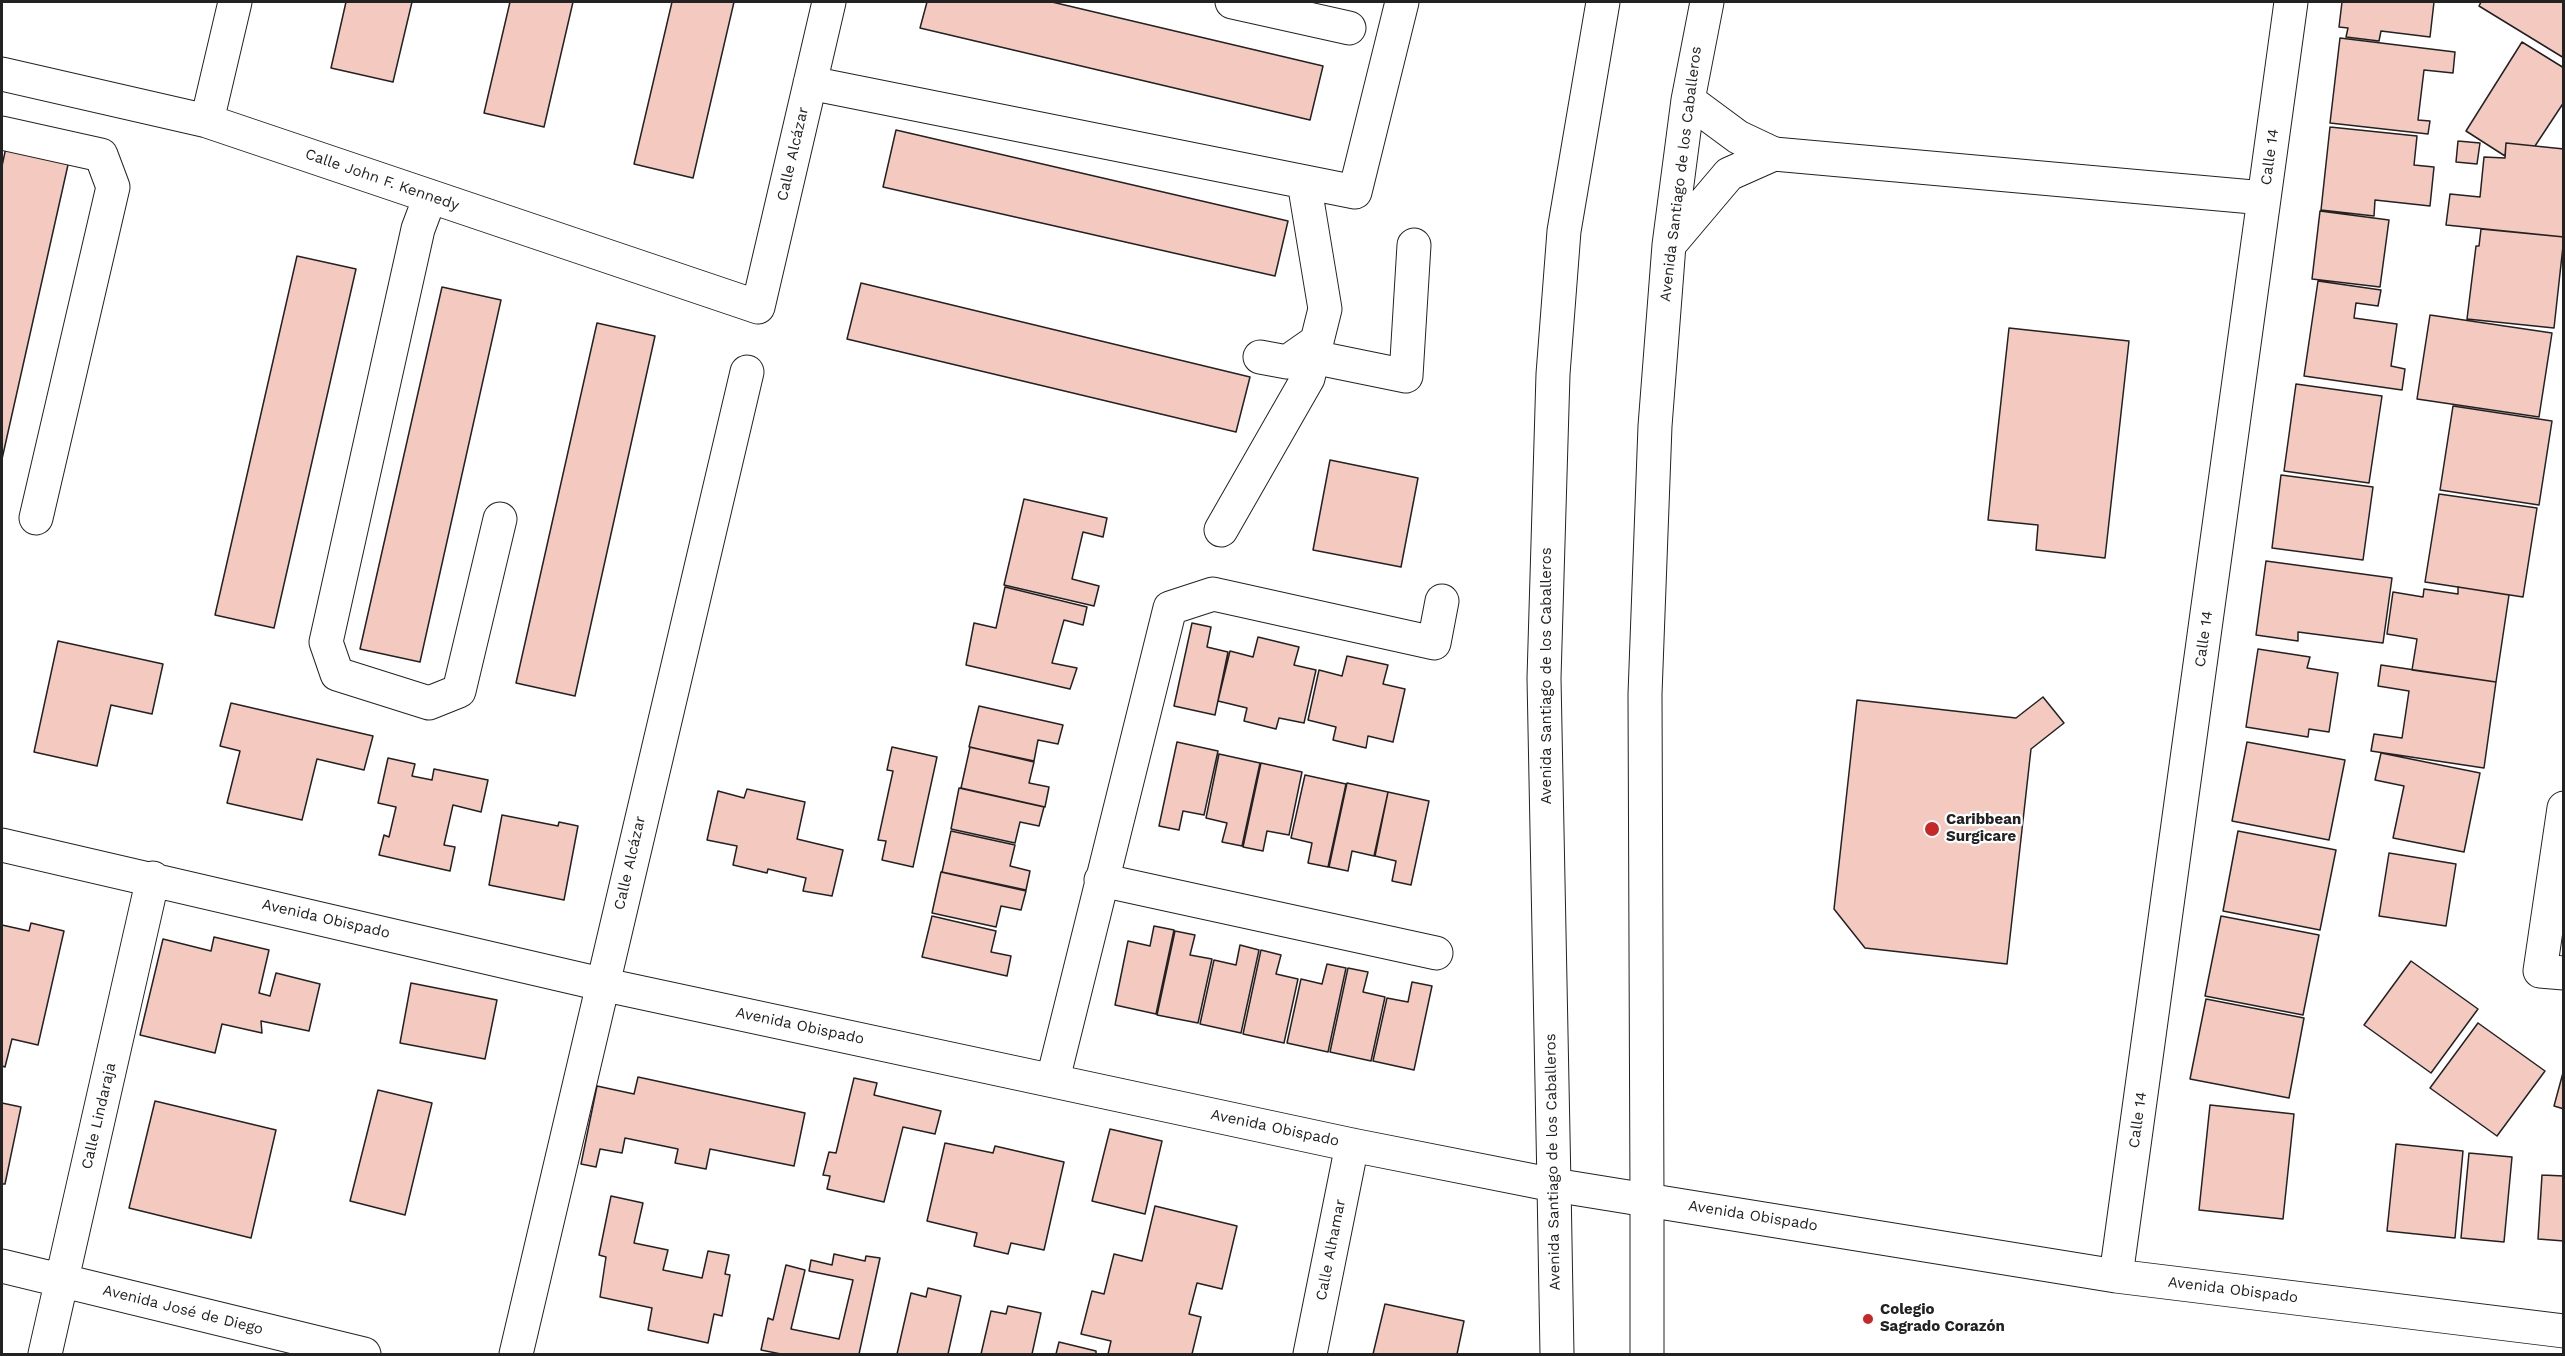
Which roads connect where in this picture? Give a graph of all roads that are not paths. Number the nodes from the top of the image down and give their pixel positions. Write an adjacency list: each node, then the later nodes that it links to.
1 (235, 2): 12 (main road)
2 (829, 2): 10 (main road, Calle Alcázar)
3 (1232, 2): 8 (main road)
4 (1402, 2): 15 (main road)
5 (1603, 2): 37 (main road, Avenida Santiago de los Caballeros)
6 (1707, 2): 11 (main road, Avenida Santiago de los Caballeros)
7 (2291, 2): 17 (main road, Calle 14)
8 (1349, 28)
9 (2, 74): 12 (main road, Calle John F. Kennedy)
10 (810, 83): 15 (main road); 20 (main road, Calle Alcázar)
11 (1688, 100): 14 (main road); 19 (main road, Avenida Santiago de los Caballeros)
12 (207, 121): 16 (main road, Calle John F. Kennedy)
13 (2, 133): 24 (main road)
14 (1774, 154): 17 (main road); 19 (main road)
15 (1304, 182): 21 (main road)
16 (430, 197): 20 (main road, Calle John F. Kennedy); 25 (main road)
17 (2264, 198): 40 (main road, Calle 14)
18 (1414, 245): 21 (main road)
19 (1669, 245): 38 (main road, Avenida Santiago de los Caballeros)
20 (758, 307)
21 (1315, 349): 22 (main road); 26 (main road)
22 (1260, 357)
23 (747, 372): 34 (main road, Calle Alcázar)
24 (36, 519)
25 (500, 519)
26 (1221, 530)
27 (1442, 601): 31 (main road)
28 (2564, 808): 33 (main road)
29 (2, 845): 30 (main road, Avenida Obispado)
30 (153, 878): 34 (main road, Avenida Obispado); 41 (main road, Calle Lindaraja)
31 (1101, 880): 32 (main road); 35 (main road)
32 (1436, 952)
33 (2564, 973)
34 (601, 984): 35 (main road, Avenida Obispado); 45 (main road, Calle Alcázar)
35 (1053, 1079): 36 (main road, Avenida Obispado)
36 (1352, 1145): 37 (main road, Avenida Obispado); 46 (main road, Calle Alhamar)
37 (1554, 1185): 38 (main road, Avenida Obispado); 47 (main road, Avenida Santiago de los Caballeros)
38 (1647, 1199): 40 (main road, Avenida Obispado); 48 (main road, Avenida Santiago de los Caballeros)
39 (2, 1266): 41 (main road, Avenida José de Diego)
40 (2116, 1276): 42 (main road, Avenida Obispado)
41 (61, 1280): 43 (main road, Calle Lindaraja); 44 (main road, Avenida José de Diego)
42 (2564, 1331)
43 (45, 1354)
44 (364, 1354)
45 (516, 1354)
46 (1311, 1354)
47 (1557, 1354)
48 (1647, 1354)

